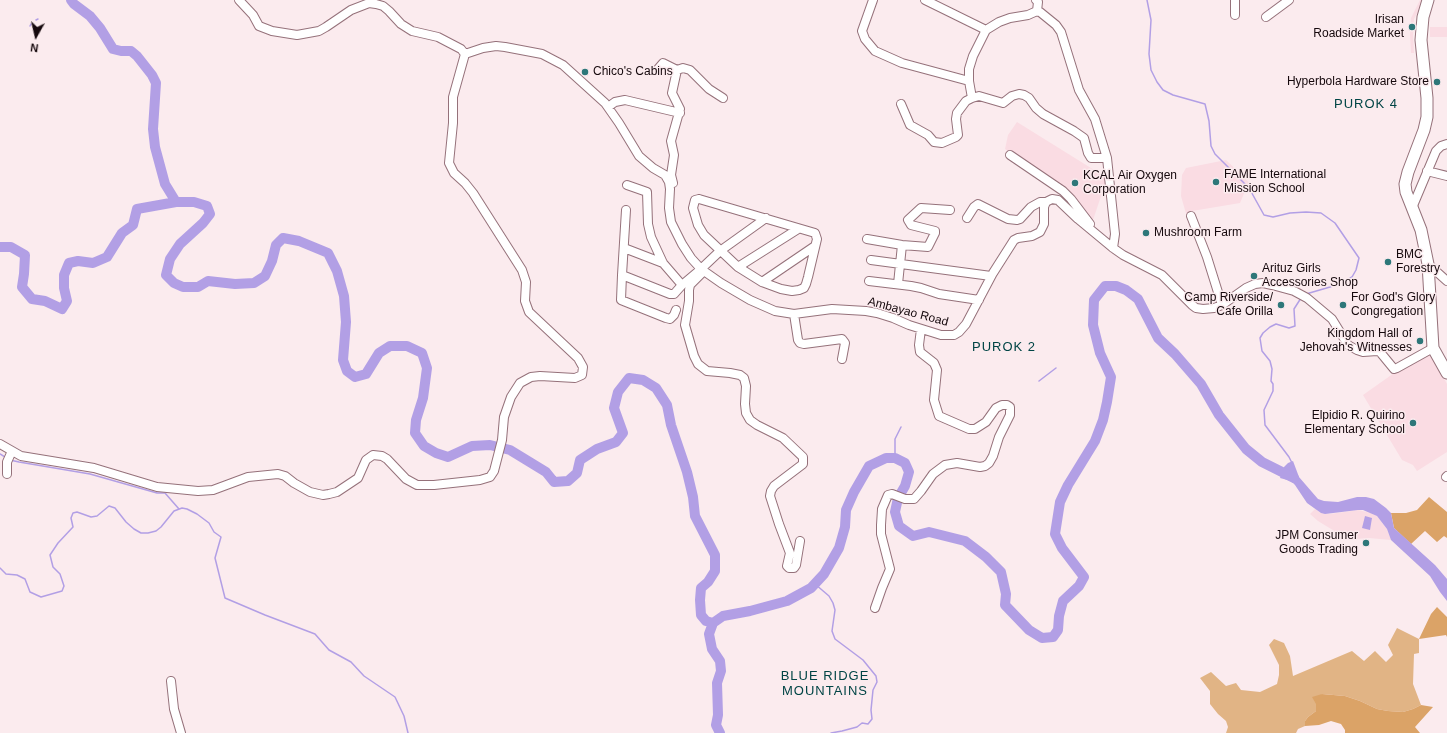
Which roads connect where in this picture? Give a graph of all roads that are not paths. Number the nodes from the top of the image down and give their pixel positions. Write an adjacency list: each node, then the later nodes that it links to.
1 (239, 0): 12 (street)
2 (873, 0): 15 (street)
3 (925, 0): 11 (street)
4 (1036, 0): 8 (street)
5 (1235, 0): 9 (street)
6 (1289, 0): 10 (street)
7 (1428, 0): 29 (highway)
8 (1037, 11): 11 (street); 23 (street)
9 (1235, 15)
10 (1266, 17)
11 (986, 30): 15 (street)
12 (466, 54): 19 (street, Ambayao Road); 65 (street)
13 (657, 70): 14 (street)
14 (677, 70): 16 (street); 20 (street)
15 (969, 81): 17 (street)
16 (722, 98)
17 (972, 98): 18 (street); 23 (street)
18 (901, 104)
19 (608, 107): 20 (street); 48 (street, Ambayao Road)
20 (680, 113): 26 (street)
21 (1447, 144): 24 (street)
22 (1010, 155): 36 (street)
23 (1108, 158): 41 (street)
24 (1427, 171): 25 (street); 29 (street)
25 (1447, 176)
26 (673, 183)
27 (627, 185): 44 (street)
28 (1046, 202): 34 (street); 36 (street); 50 (street, Ambayao Road)
29 (1412, 208): 45 (highway)
30 (626, 210): 40 (street)
31 (950, 210): 38 (street)
32 (1190, 216): 57 (street)
33 (766, 218): 35 (street); 42 (street); 42 (street)
34 (967, 218)
35 (798, 229): 39 (street); 47 (street)
36 (1092, 231): 41 (street)
37 (867, 239): 38 (street)
38 (902, 245): 46 (street)
39 (815, 246): 53 (street); 53 (street)
40 (624, 248): 44 (street); 49 (street)
41 (1113, 248): 57 (street)
42 (720, 251): 47 (street); 48 (street)
43 (871, 260): 46 (street)
44 (663, 263): 55 (street)
45 (1428, 264): 52 (street); 61 (highway)
46 (900, 265): 50 (street); 54 (street)
47 (738, 267): 53 (street)
48 (702, 270): 55 (street); 59 (street, Ambayao Road); 67 (street)
49 (622, 275): 55 (street); 58 (street)
50 (991, 276): 56 (street, Ambayao Road)
51 (869, 281): 54 (street)
52 (1447, 281)
53 (762, 282)
54 (898, 284): 56 (street)
55 (682, 285)
56 (979, 300): 60 (street, Ambayao Road)
57 (1222, 304): 61 (street)
58 (676, 310)
59 (794, 314): 60 (street, Ambayao Road); 62 (street)
60 (921, 329): 68 (street)
61 (1433, 348): 63 (highway)
62 (842, 358)
63 (1446, 369)
64 (0, 444): 65 (street)
65 (10, 456): 66 (street)
66 (7, 474)
67 (800, 541)
68 (875, 608)
69 (171, 681): 70 (street)
70 (181, 733)

